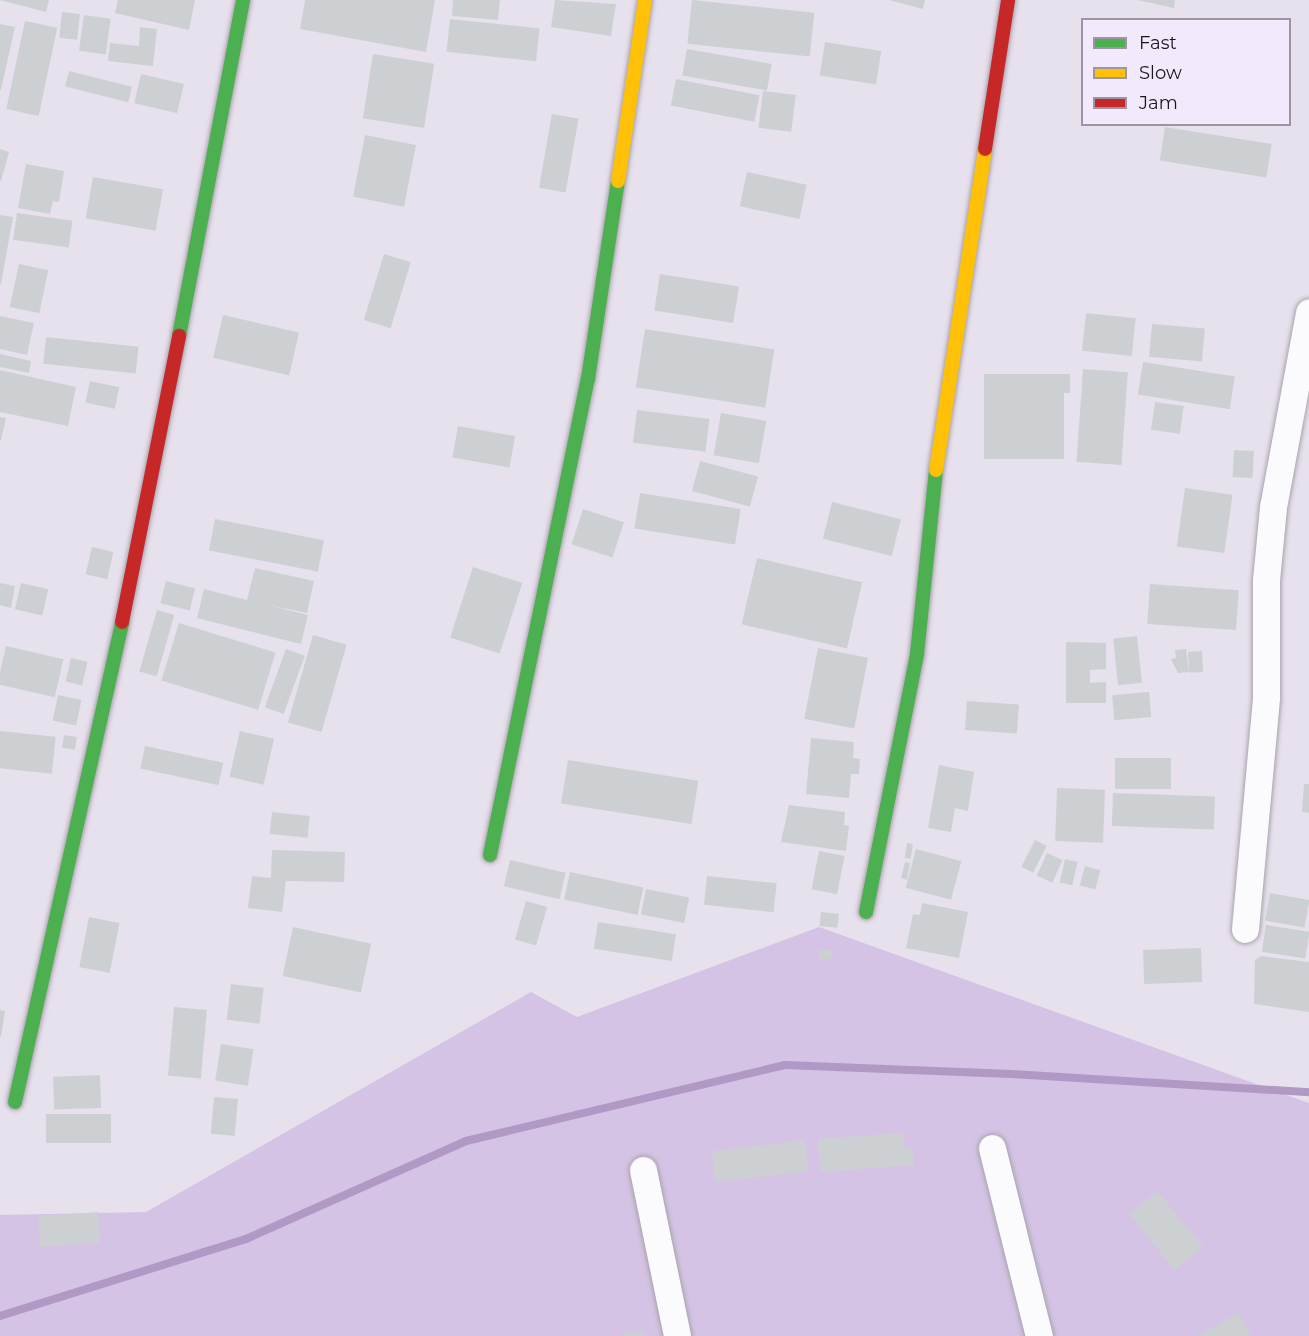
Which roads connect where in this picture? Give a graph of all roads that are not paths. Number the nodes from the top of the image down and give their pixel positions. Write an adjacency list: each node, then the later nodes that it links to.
1 (243, 0): 8 (street)
2 (645, 0): 5 (street)
3 (1008, 0): 6 (street)
4 (1309, 312): 7 (street)
5 (490, 855)
6 (867, 912)
7 (1245, 929)
8 (15, 1102)
9 (992, 1148): 12 (street)
10 (643, 1170): 11 (street)
11 (676, 1336)
12 (1039, 1336)

